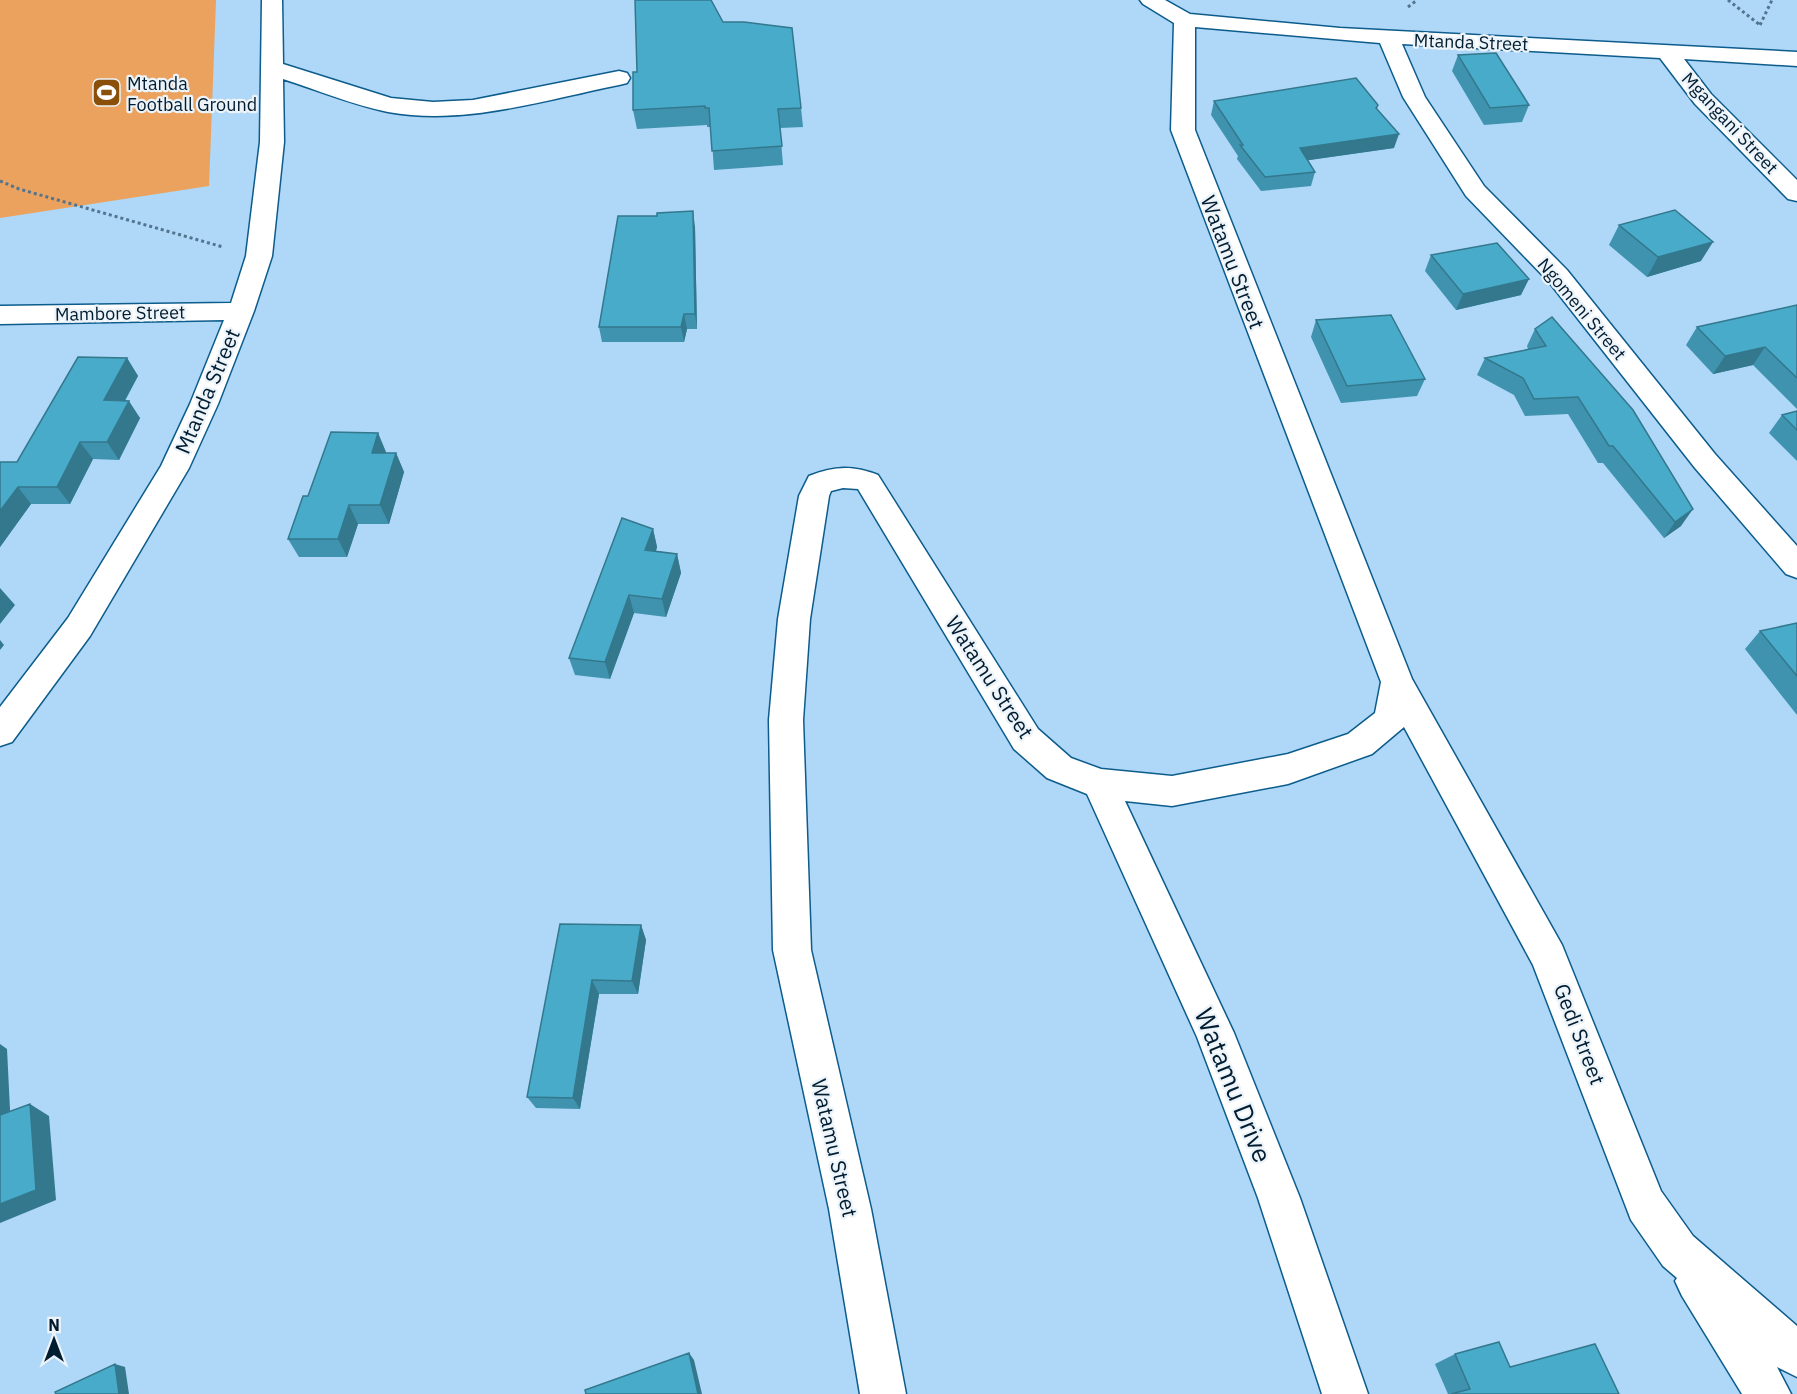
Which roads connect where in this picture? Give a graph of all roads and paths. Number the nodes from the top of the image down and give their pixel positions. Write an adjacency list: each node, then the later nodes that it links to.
1 (272, 0): 9 (street, Mtanda Street)
2 (1150, 0): 4 (street, Mtanda Street)
3 (1772, 0): 5 (path)
4 (1185, 20): 6 (street, Mtanda Street); 17 (street, Watamu Street)
5 (1760, 25)
6 (1389, 39): 7 (street, Mtanda Street); 16 (street, Ngomeni Street)
7 (1665, 50): 8 (street, Mtanda Street); 12 (street, Mgangani Street)
8 (1797, 59)
9 (272, 68): 10 (street); 13 (street, Mtanda Street)
10 (619, 78)
11 (0, 181): 13 (path)
12 (1797, 194)
13 (259, 256): 14 (street, Mtanda Street)
14 (241, 311): 15 (street, Mambore Street); 18 (street, Mtanda Street)
15 (0, 315)
16 (1797, 566)
17 (1397, 682): 19 (street, Watamu Street); 20 (street, Gedi Street)
18 (0, 732)
19 (1100, 784): 22 (street, Watamu Street); 23 (street, Watamu Drive)
20 (1678, 1251): 21 (street, Gedi Street); 24 (street)
21 (1797, 1355)
22 (883, 1394)
23 (1345, 1394)
24 (1768, 1394)

